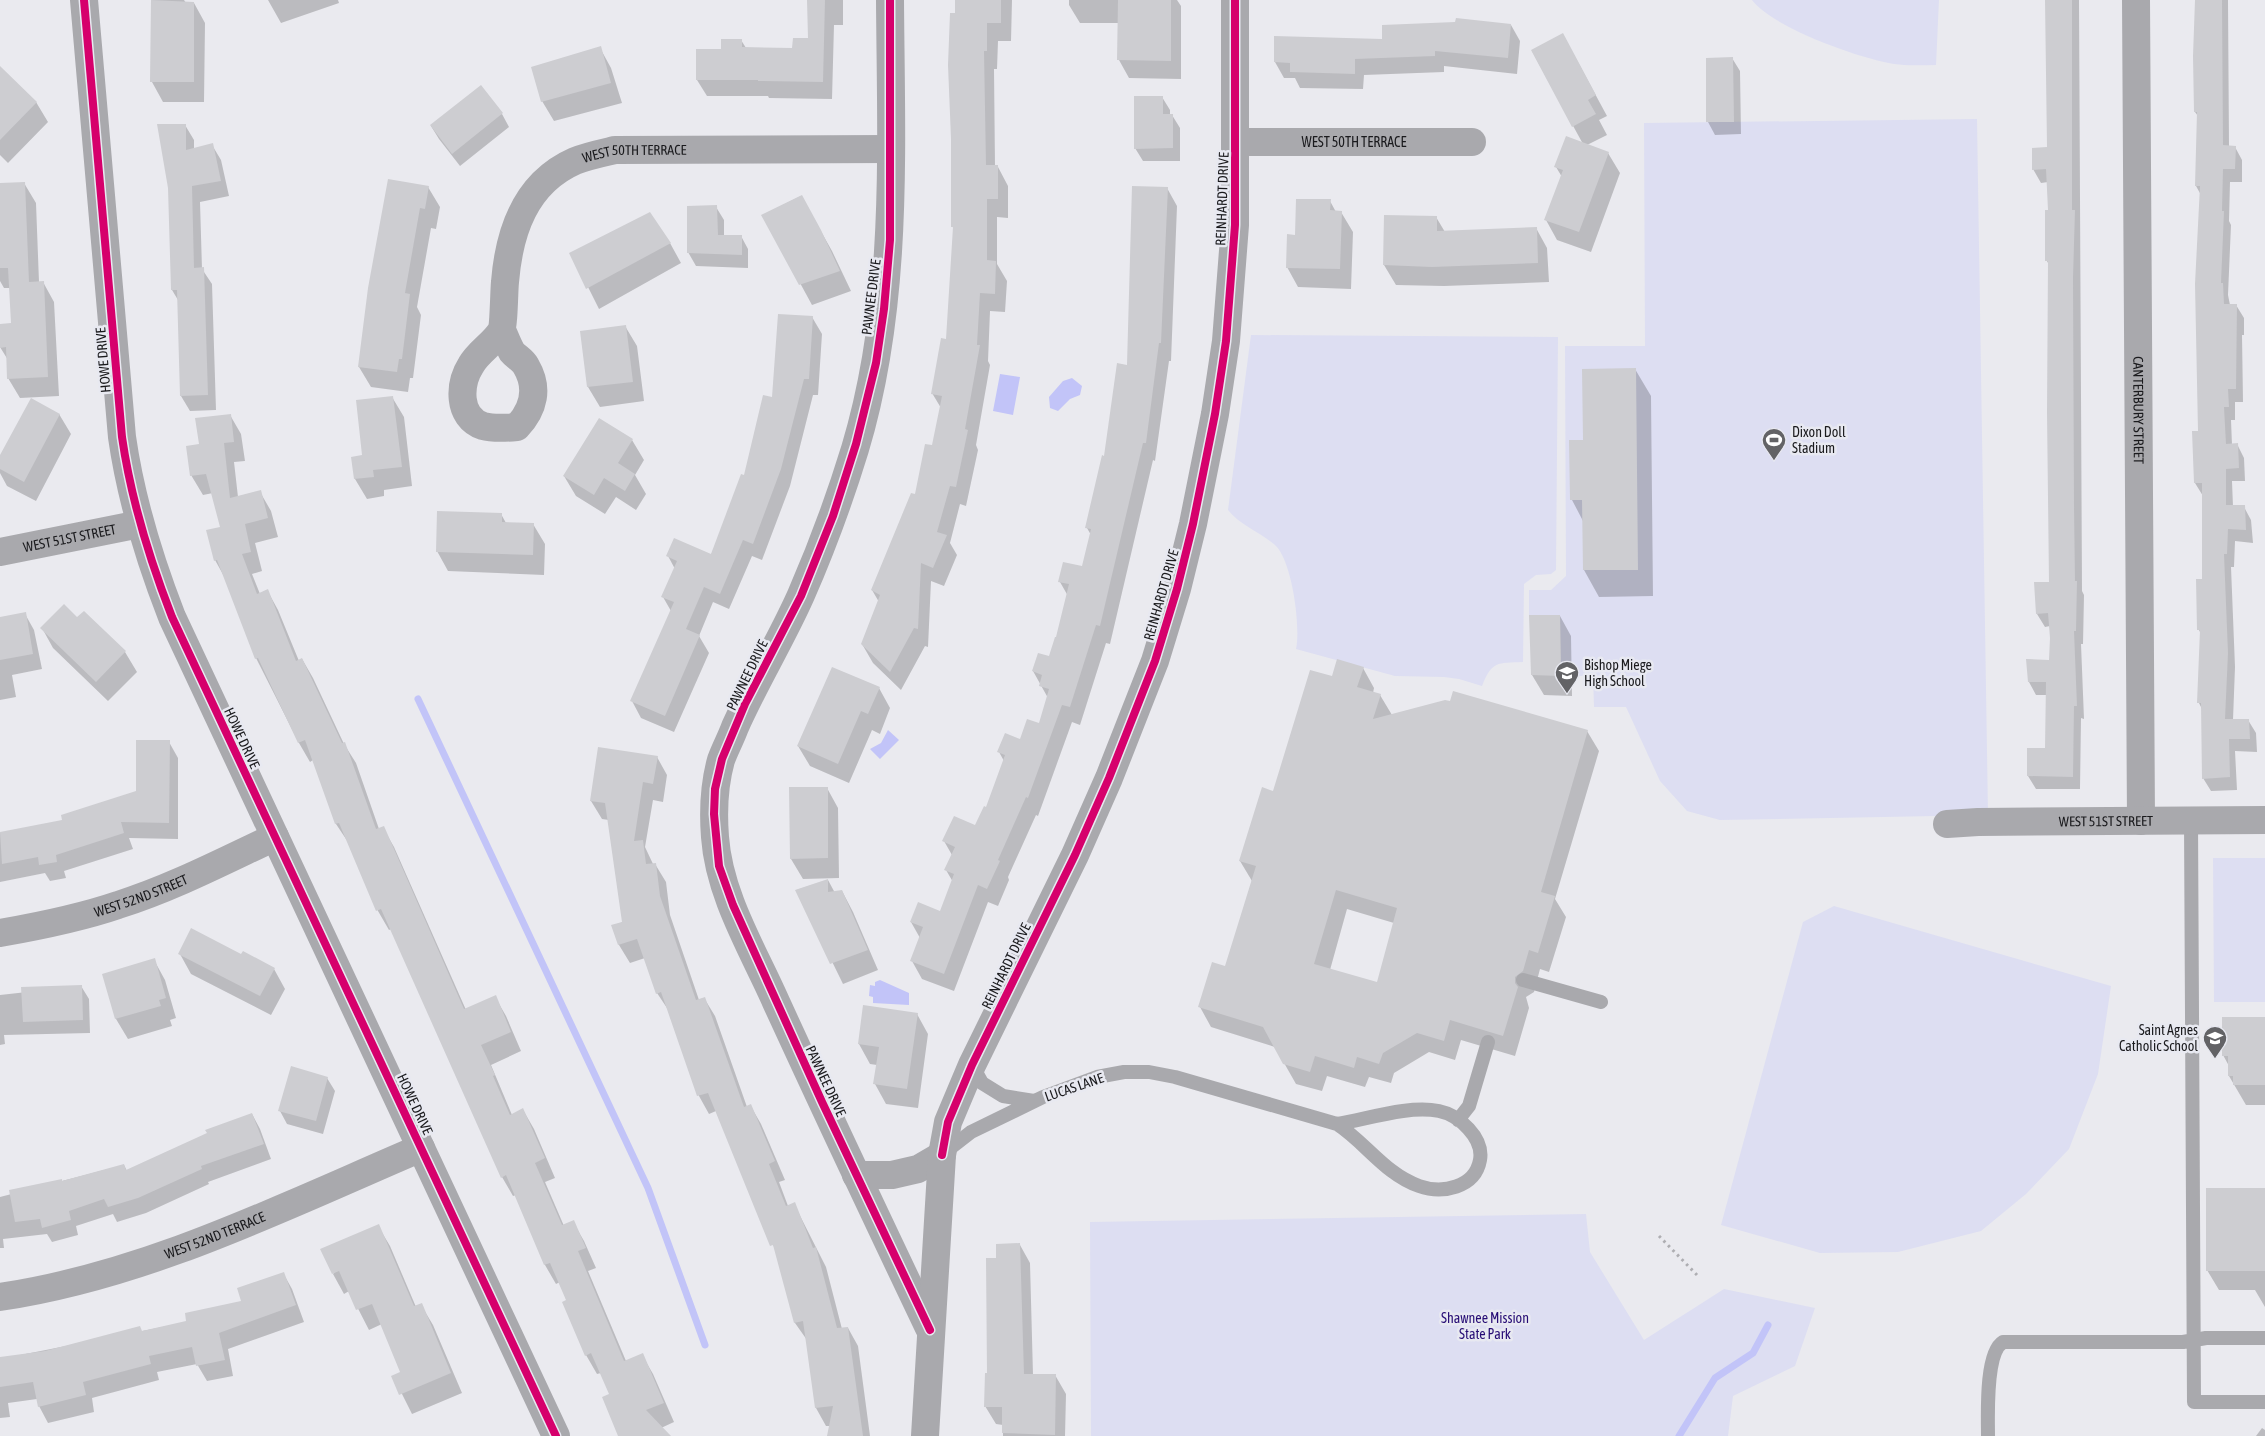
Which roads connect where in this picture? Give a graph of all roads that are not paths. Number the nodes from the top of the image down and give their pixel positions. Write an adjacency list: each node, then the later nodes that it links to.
1 (84, 0): 9 (street, HOWE DRIVE)
2 (890, 0): 7 (street, PAWNEE DRIVE)
3 (1235, 0): 5 (street, REINHARDT DRIVE)
4 (2136, 0): 13 (street, CANTERBURY STREET)
5 (1236, 142): 6 (street, WEST 50TH TERRACE); 20 (street, REINHARDT DRIVE)
6 (1472, 142)
7 (891, 149): 8 (street, WEST 50TH TERRACE); 26 (street, PAWNEE DRIVE)
8 (502, 330)
9 (140, 524): 10 (street, WEST 51ST STREET); 15 (street, HOWE DRIVE)
10 (0, 552)
11 (2191, 820): 12 (street, WEST 51ST STREET); 13 (street, WEST 51ST STREET); 30 (lane)
12 (2265, 820)
13 (2141, 821): 14 (street, WEST 51ST STREET)
14 (1947, 824)
15 (275, 837): 16 (street, WEST 52ND STREET); 24 (street, HOWE DRIVE)
16 (0, 933)
17 (1524, 980): 18 (lane)
18 (1601, 1002)
19 (1488, 1042): 22 (lane)
20 (972, 1065): 21 (lane, LUCAS LANE); 25 (street, REINHARDT DRIVE)
21 (1034, 1101): 23 (lane, LUCAS LANE); 25 (lane, LUCAS LANE)
22 (1458, 1120): 23 (lane); 23 (lane)
23 (1337, 1124)
24 (422, 1148): 27 (street, WEST 52ND TERRACE); 32 (street, HOWE DRIVE)
25 (942, 1155): 26 (street); 28 (street, REINHARDT DRIVE)
26 (856, 1175): 28 (street, PAWNEE DRIVE)
27 (0, 1297)
28 (930, 1330): 33 (street, REINHARDT DRIVE)
29 (2265, 1338): 30 (lane)
30 (2188, 1341): 31 (lane); 34 (lane)
31 (2265, 1402)
32 (556, 1436)
33 (925, 1436)
34 (1988, 1436)

